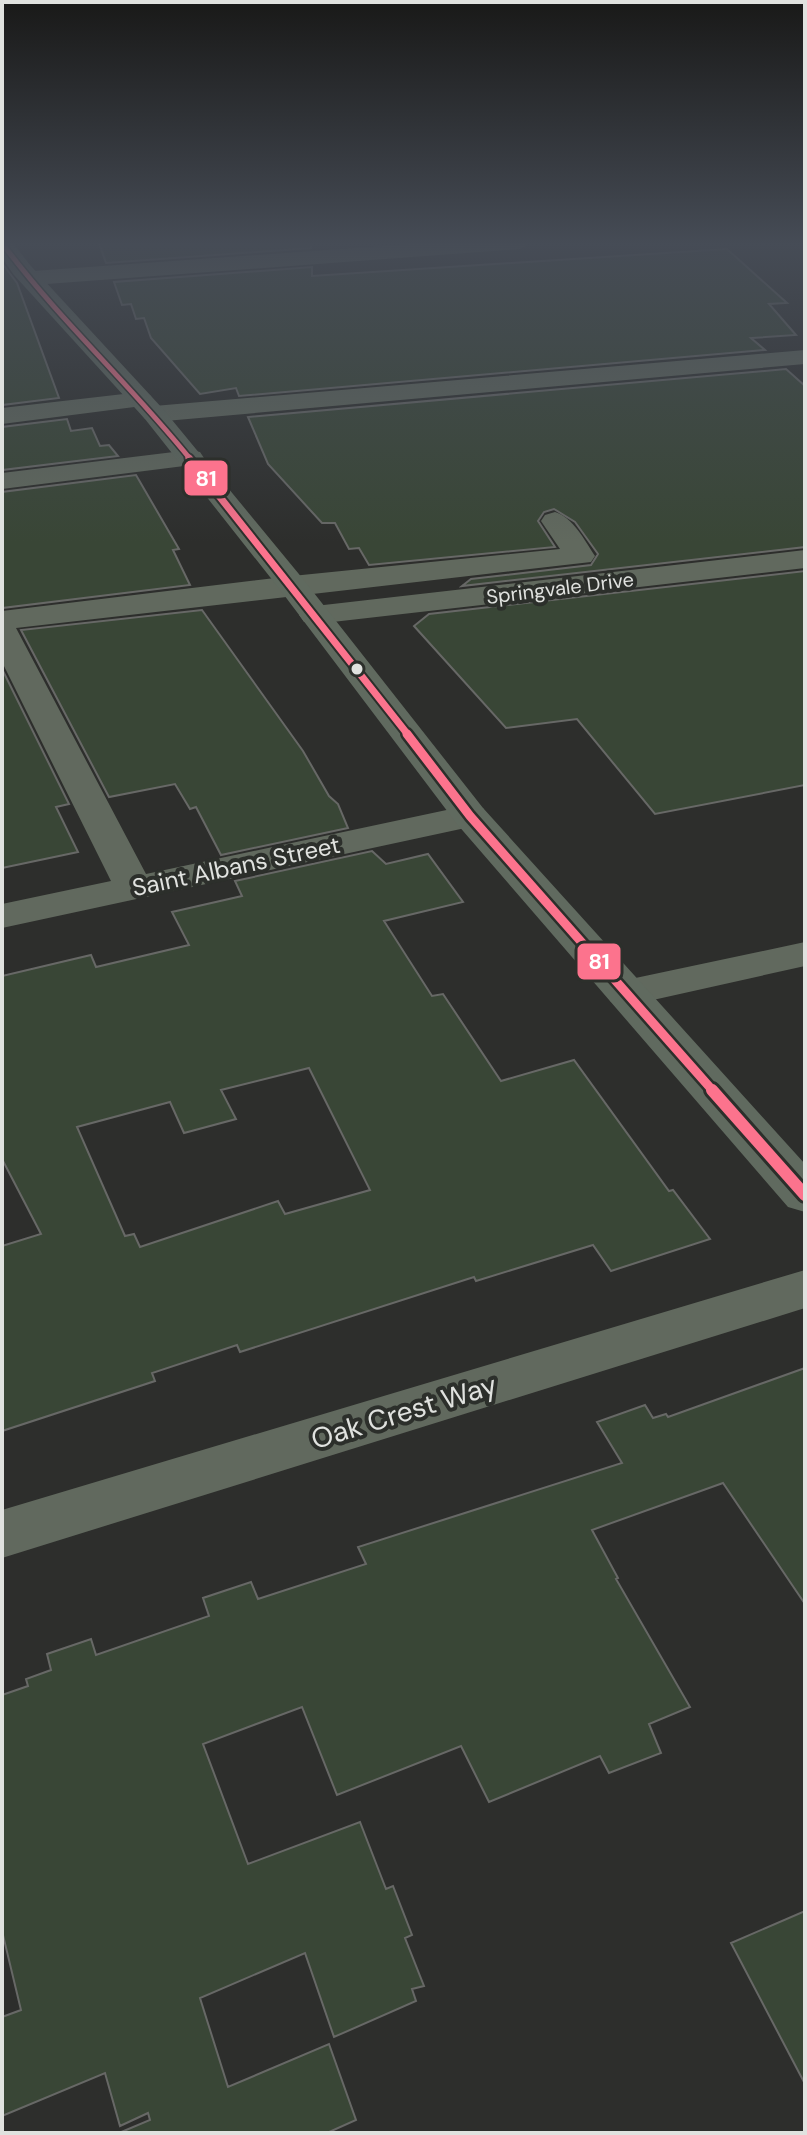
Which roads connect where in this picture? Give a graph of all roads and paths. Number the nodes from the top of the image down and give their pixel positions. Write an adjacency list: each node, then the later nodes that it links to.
1 (78, 343): 5 (main road)
2 (805, 357): 5 (street)
3 (55, 386): 4 (street)
4 (2, 400)
5 (148, 407): 6 (street); 7 (main road)
6 (2, 416)
7 (190, 458): 8 (street); 13 (main road)
8 (2, 481)
9 (555, 521): 10 (street)
10 (580, 556): 12 (street); 13 (street)
11 (805, 559): 12 (street, Springvale Drive)
12 (602, 583): 14 (street, Springvale Drive)
13 (292, 585): 14 (main road); 15 (street)
14 (315, 615): 17 (main road)
15 (2, 620)
16 (2, 630): 18 (street)
17 (470, 816): 18 (street, Saint Albans Street); 21 (main road)
18 (134, 888): 19 (street, Saint Albans Street)
19 (2, 916)
20 (805, 954): 21 (street)
21 (626, 993): 22 (main road)
22 (805, 1195)
23 (805, 1289): 24 (street, Oak Crest Way)
24 (2, 1534)

